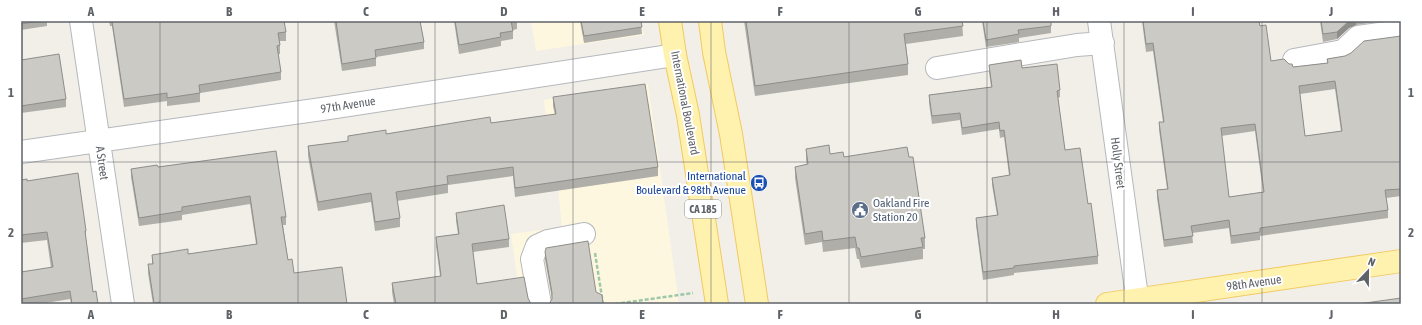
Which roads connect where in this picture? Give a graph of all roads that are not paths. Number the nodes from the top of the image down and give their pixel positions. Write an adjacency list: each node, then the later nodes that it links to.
1 (81, 21): 10 (street, A Street)
2 (670, 21): 7 (main road, International Boulevard / CA 185)
3 (710, 21): 18 (main road)
4 (1099, 21): 6 (street, Holly Street)
5 (1401, 31): 8 (street)
6 (1103, 43): 9 (street); 15 (street, Holly Street)
7 (675, 55): 10 (street, 97th Avenue); 14 (main road, International Boulevard / CA 185)
8 (1294, 60)
9 (937, 68)
10 (98, 140): 11 (street, 97th Avenue); 16 (street, A Street)
11 (21, 152)
12 (589, 243): 17 (street)
13 (1401, 261): 15 (main road, 98th Avenue)
14 (716, 296)
15 (1137, 302): 19 (main road, 98th Avenue)
16 (123, 304)
17 (540, 304)
18 (757, 304)
19 (1107, 304)

